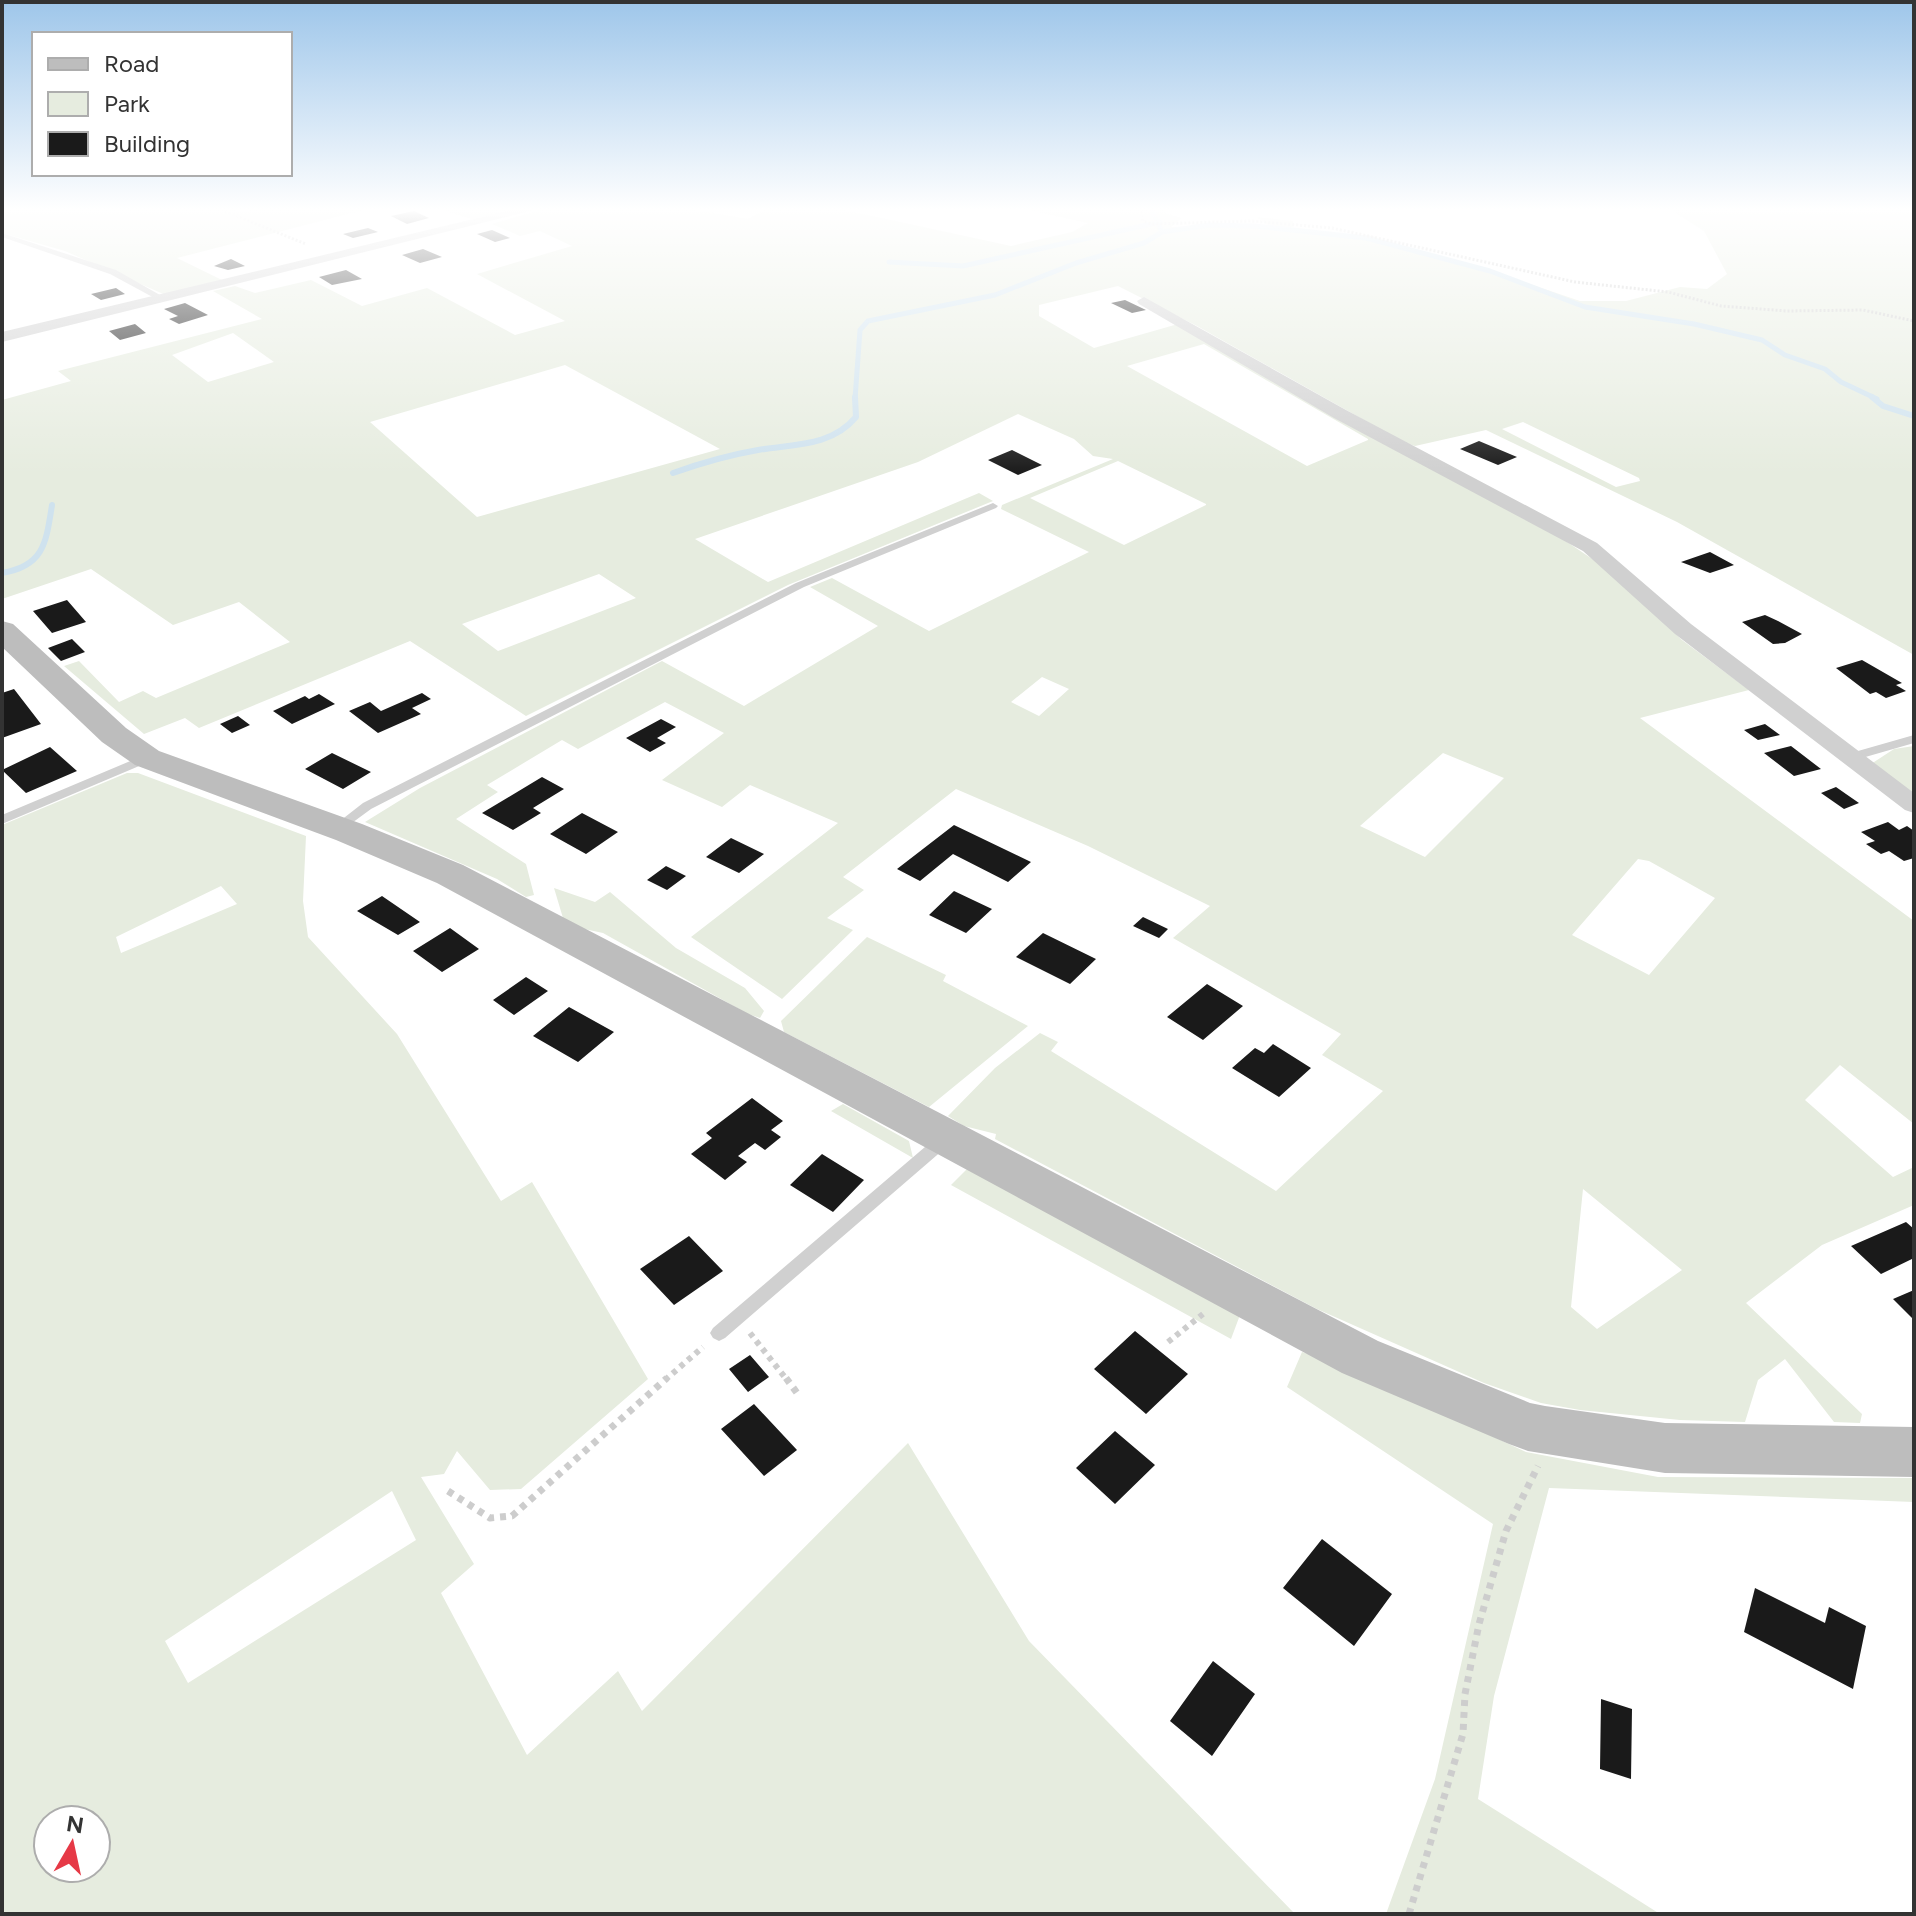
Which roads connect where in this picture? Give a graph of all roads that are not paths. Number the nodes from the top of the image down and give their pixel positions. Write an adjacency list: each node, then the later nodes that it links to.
1 (158, 296): 3 (lane)
2 (174, 296): 3 (street)
3 (163, 299): 5 (street)
4 (1144, 301): 10 (street)
5 (2, 337)
6 (993, 506): 13 (lane)
7 (2, 630): 9 (street)
8 (1914, 739): 10 (lane)
9 (147, 758): 12 (lane); 13 (street)
10 (1848, 758): 11 (street)
11 (1914, 805)
12 (2, 820)
13 (337, 828): 14 (street)
14 (946, 1139): 15 (lane); 16 (street)
15 (719, 1333)
16 (1914, 1452)

